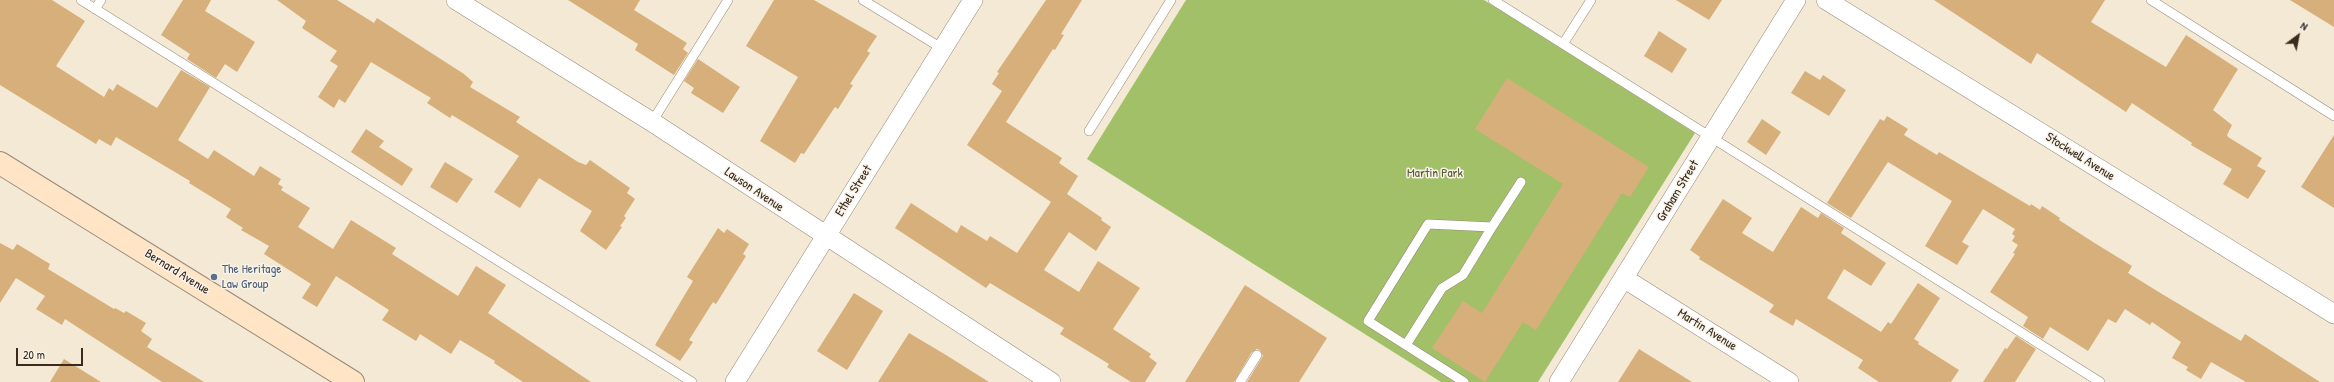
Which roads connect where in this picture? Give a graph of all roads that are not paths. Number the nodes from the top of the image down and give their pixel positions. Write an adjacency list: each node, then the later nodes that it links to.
1 (81, 0): 13 (lane)
2 (101, 0): 13 (lane)
3 (456, 0): 17 (street, Lawson Avenue)
4 (728, 0): 17 (lane)
5 (863, 0): 15 (lane)
6 (973, 0): 15 (street, Ethel Street)
7 (1171, 0): 18 (lane)
8 (1493, 0): 14 (lane)
9 (1591, 0): 14 (lane)
10 (1796, 0): 19 (street, Graham Street)
11 (1826, 0): 25 (street, Stockwell Avenue)
12 (2151, 0): 16 (lane)
13 (95, 9): 29 (lane)
14 (1563, 44): 19 (lane)
15 (943, 49): 23 (street, Ethel Street)
16 (2334, 116)
17 (652, 122): 23 (street, Lawson Avenue)
18 (1090, 131)
19 (1710, 137): 24 (street, Graham Street); 36 (lane)
20 (0, 163): 28 (street, Bernard Avenue)
21 (1521, 182): 22 (lane)
22 (1492, 227): 26 (lane); 26 (lane)
23 (826, 236): 30 (street, Ethel Street); 31 (street, Lawson Avenue)
24 (1625, 279): 34 (street, Graham Street); 35 (street, Martin Avenue)
25 (2334, 314)
26 (1406, 345): 33 (lane)
27 (1256, 355): 32 (lane)
28 (353, 382)
29 (692, 382)
30 (735, 382)
31 (1051, 382)
32 (1240, 382)
33 (1464, 382)
34 (1559, 382)
35 (1789, 382)
36 (2100, 382)

